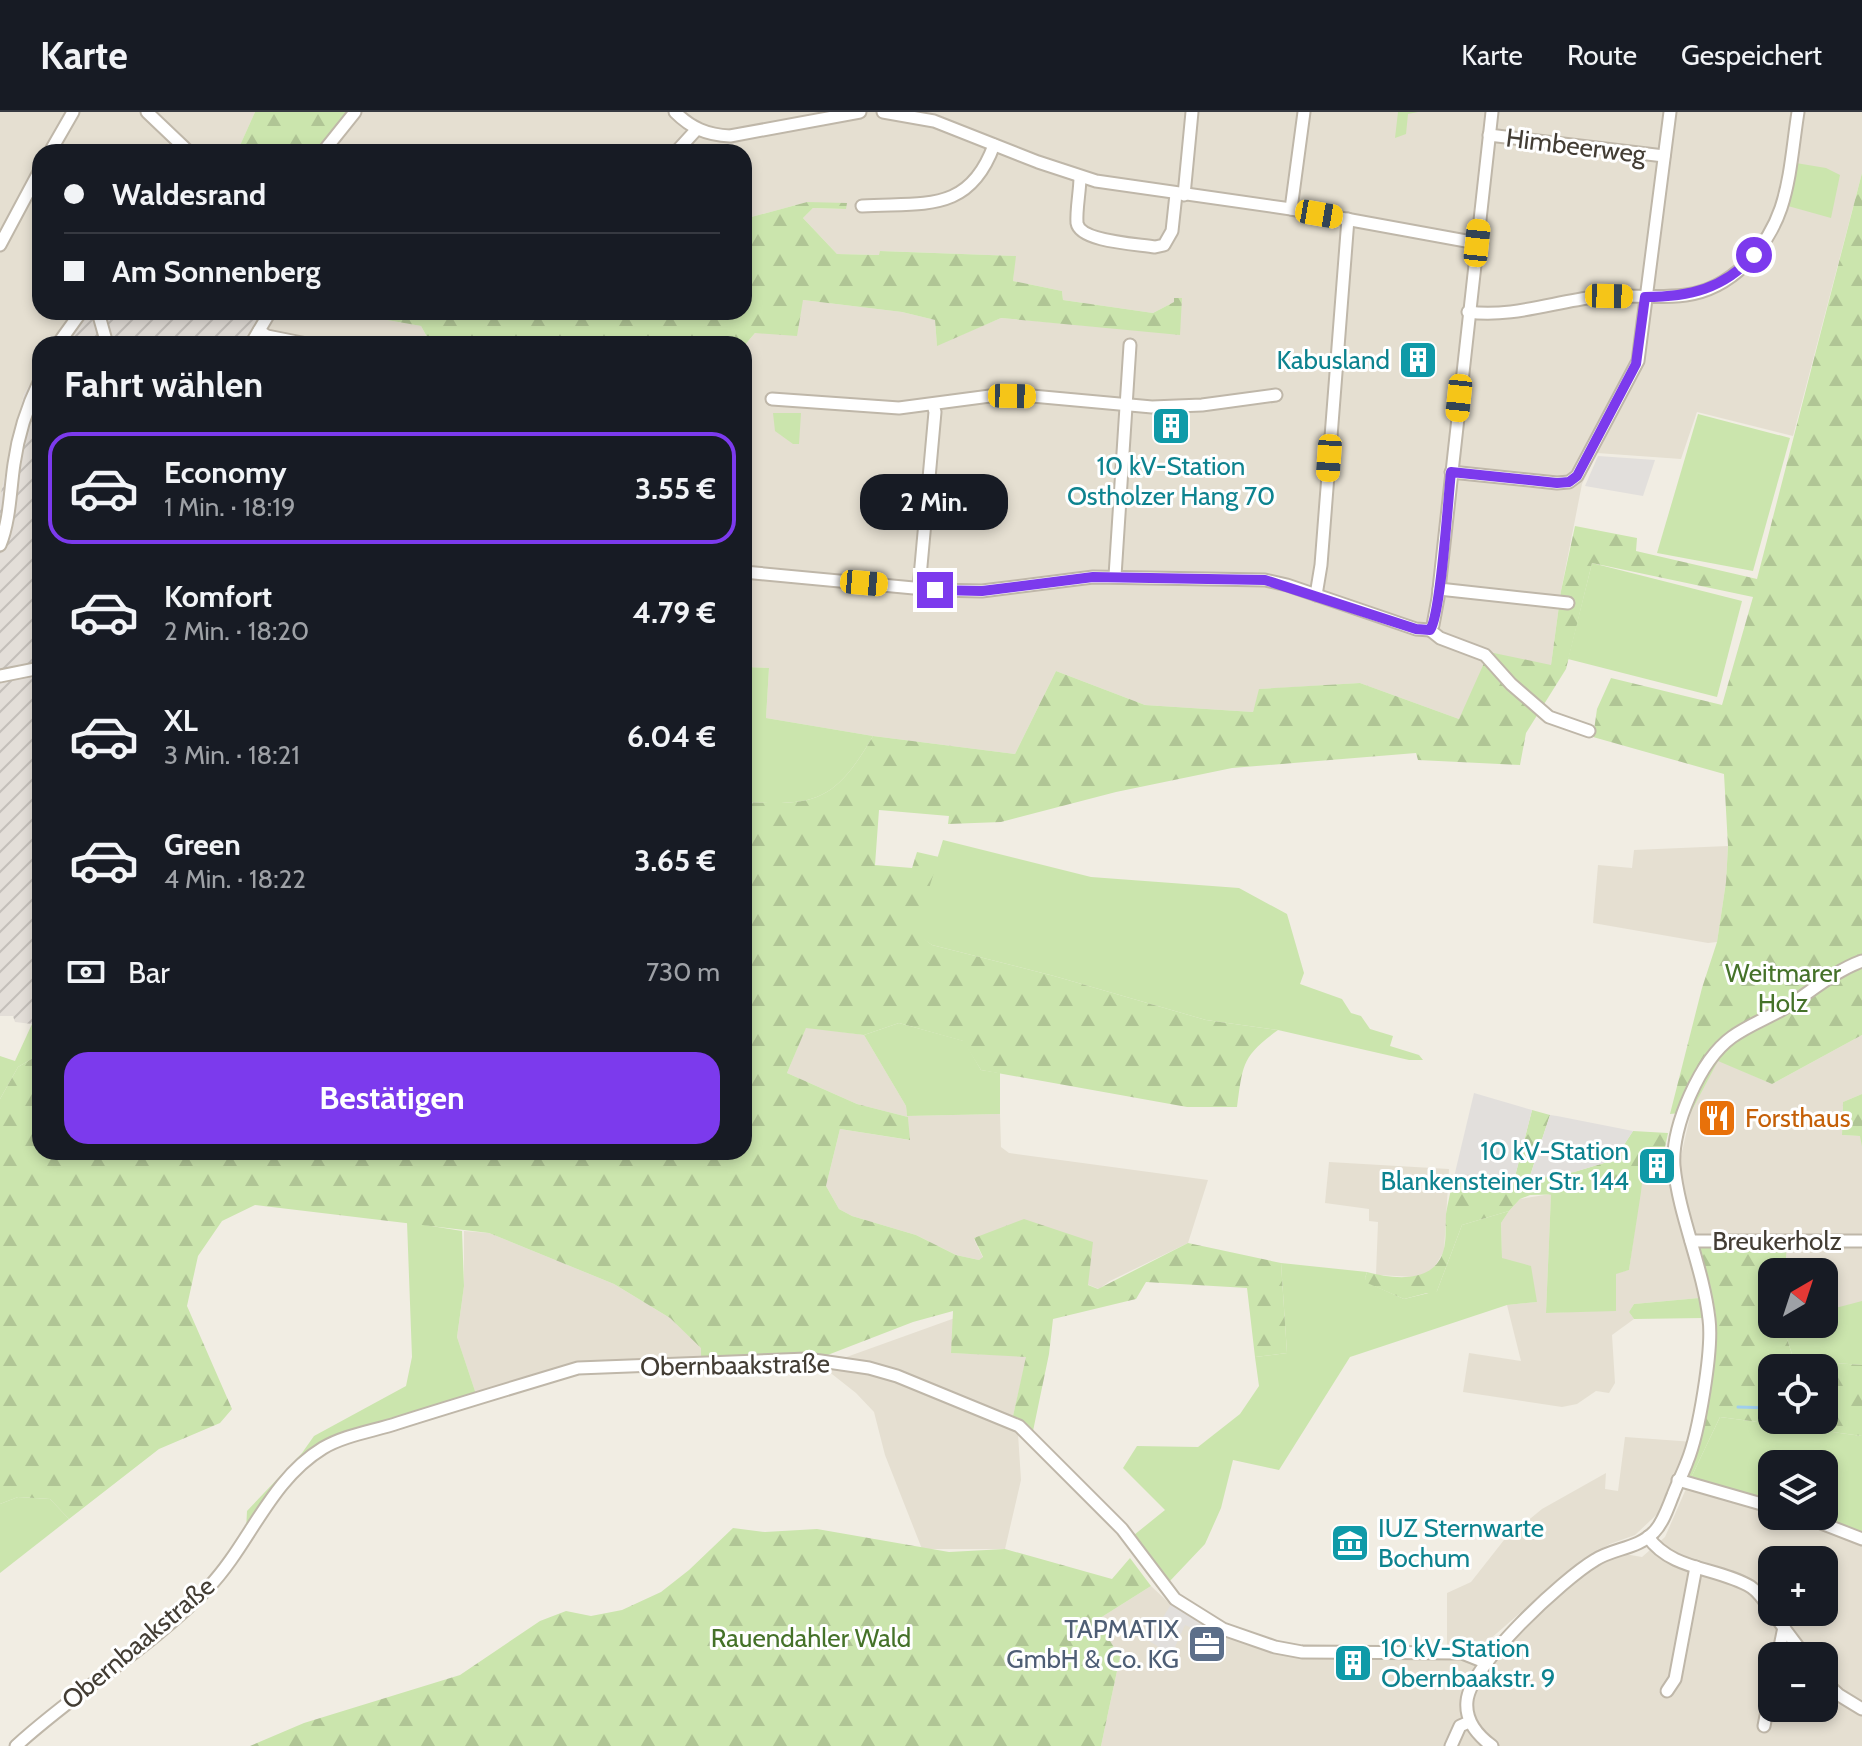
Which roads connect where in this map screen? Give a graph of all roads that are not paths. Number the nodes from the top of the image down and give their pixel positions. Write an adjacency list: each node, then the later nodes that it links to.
1 (73, 112): 14 (street)
2 (147, 112): 15 (street)
3 (355, 112): 16 (street)
4 (675, 112): 12 (street)
5 (860, 112): 12 (street)
6 (883, 112): 18 (street)
7 (1192, 112): 22 (street)
8 (1304, 112): 24 (street)
9 (1492, 112): 13 (street)
10 (1670, 112): 19 (street)
11 (1798, 112): 29 (street)
12 (697, 129): 17 (street)
13 (1489, 135): 19 (street, Himbeerweg); 27 (street)
14 (55, 144)
15 (180, 144)
16 (329, 144)
17 (683, 144)
18 (994, 145): 20 (street); 23 (street)
19 (1664, 156): 29 (street)
20 (1080, 177): 22 (street); 22 (street)
21 (32, 182): 26 (street)
22 (1180, 195): 24 (street)
23 (862, 206)
24 (1291, 209): 25 (street)
25 (1348, 219): 27 (street); 47 (street)
26 (5, 222): 28 (street)
27 (1477, 243): 30 (street)
28 (0, 245)
29 (1645, 297): 30 (street); 41 (street)
30 (1468, 312): 41 (street)
31 (265, 320): 32 (street)
32 (259, 331): 33 (street); 34 (street)
33 (256, 336)
34 (267, 336)
35 (1130, 345): 40 (street)
36 (1276, 395): 40 (street)
37 (32, 399): 42 (street)
38 (772, 399): 39 (street)
39 (933, 405): 40 (street); 45 (street)
40 (1126, 407): 44 (street)
41 (1451, 472): 46 (street)
42 (0, 545)
43 (752, 573): 45 (street)
44 (1115, 576): 45 (street); 47 (street)
45 (919, 588)
46 (1439, 589): 48 (street); 49 (street)
47 (1316, 595): 49 (street)
48 (1568, 603)
49 (1430, 630): 52 (street)
50 (32, 670): 51 (street)
51 (0, 676)
52 (1589, 731)
53 (1862, 961): 54 (street)
54 (1691, 1241): 55 (street, Breukerholz); 56 (street)
55 (1862, 1241)
56 (1678, 1480): 57 (street); 59 (street)
57 (1758, 1503)
58 (1838, 1530): 60 (street)
59 (1648, 1537): 61 (street); 66 (street)
60 (1862, 1539)
61 (1696, 1567): 62 (street); 67 (street)
62 (1758, 1594)
63 (1784, 1627): 64 (street); 65 (street)
64 (1781, 1642)
65 (1795, 1642)
66 (1487, 1663): 70 (street); 73 (street, Obernbaakstraße)
67 (1667, 1691)
68 (1838, 1694): 69 (street)
69 (1862, 1709)
70 (1469, 1722): 74 (street); 75 (street)
71 (1765, 1722): 72 (street)
72 (1764, 1726)
73 (16, 1746)
74 (1451, 1746)
75 (1492, 1746)

